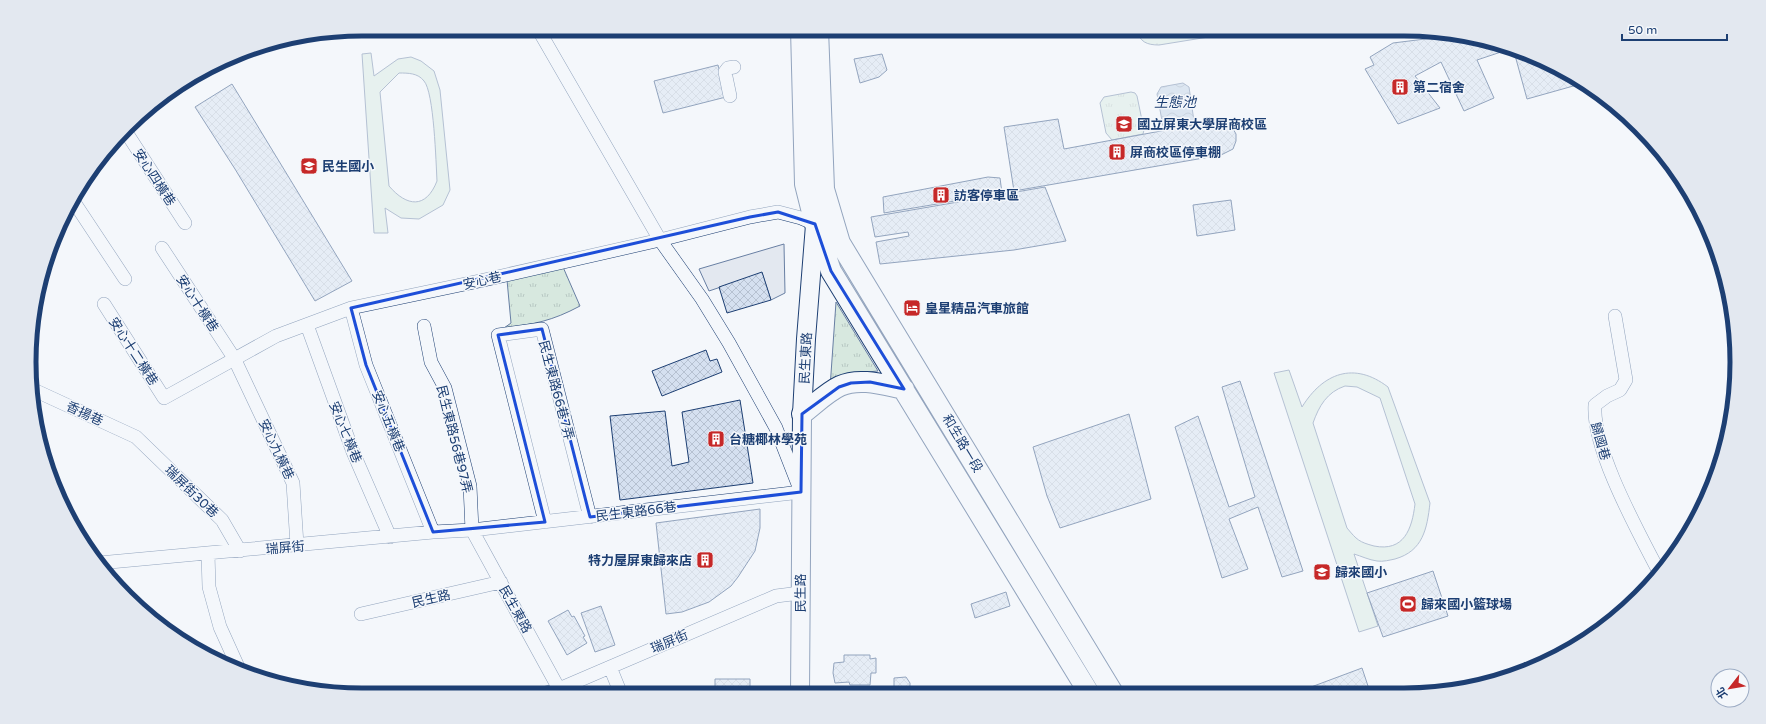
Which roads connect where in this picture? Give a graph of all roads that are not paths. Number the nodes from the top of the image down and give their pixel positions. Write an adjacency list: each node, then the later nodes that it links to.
1 (542, 36): 11 (street)
2 (801, 36): 10 (main road, 民生東路)
3 (818, 36): 7 (main road, 民生東路)
4 (734, 67): 5 (street)
5 (730, 96)
6 (128, 135): 9 (street, 安心四橫巷)
7 (824, 189): 10 (street, 民生東路); 45 (main road, 和生路一段)
8 (76, 206): 13 (street)
9 (185, 223)
10 (815, 224): 11 (street, 安心巷); 20 (main road, 和生路一段); 23 (street, 民生東路)
11 (660, 240): 15 (street, 安心巷); 25 (street)
12 (162, 248): 19 (street, 安心十橫巷)
13 (125, 280)
14 (104, 304): 22 (street, 安心十二橫巷)
15 (351, 308): 17 (street, 安心巷); 29 (street, 安心五橫巷)
16 (1616, 316): 35 (street, 歸國巷)
17 (307, 324): 19 (street, 安心巷); 30 (street, 安心七橫巷)
18 (424, 326): 28 (street, 民生東路56巷97弄)
19 (234, 358): 22 (street, 安心巷); 31 (street, 安心九橫巷)
20 (904, 389): 23 (main road); 44 (main road, 和生路一段)
21 (38, 392): 24 (street, 香揚巷)
22 (164, 398)
23 (802, 414): 25 (street, 民生東路)
24 (136, 437): 32 (street, 瑞屏街30巷)
25 (801, 492): 26 (street, 民生東路66巷); 37 (street, 民生路)
26 (590, 516): 27 (street, 民生東路66巷); 27 (street, 民生東路66巷7弄)
27 (545, 522): 28 (street, 民生東路66巷)
28 (472, 530): 29 (street, 瑞屏街); 36 (street, 民生東路)
29 (433, 532): 30 (street, 瑞屏街)
30 (390, 537): 31 (street, 瑞屏街)
31 (297, 545): 32 (street, 瑞屏街)
32 (240, 551): 33 (street, 瑞屏街)
33 (208, 554): 34 (street, 瑞屏街); 39 (street)
34 (105, 562)
35 (1657, 568)
36 (501, 582): 38 (street, 民生路); 41 (street, 民生東路)
37 (800, 593): 40 (street, 瑞屏街); 43 (street, 民生路)
38 (361, 614)
39 (235, 662)
40 (610, 667): 41 (street, 瑞屏街); 42 (street)
41 (559, 688)
42 (619, 688)
43 (800, 688)
44 (1086, 688)
45 (1110, 688)

